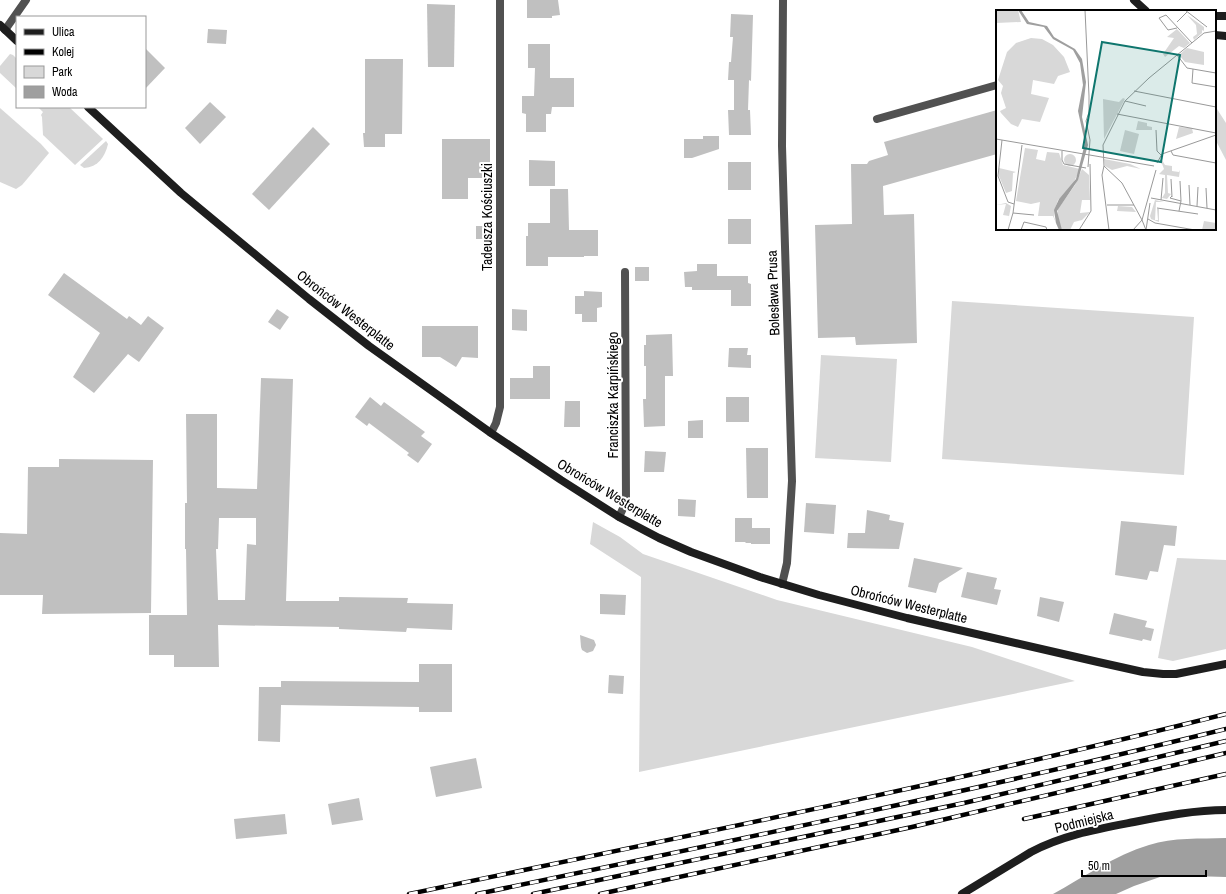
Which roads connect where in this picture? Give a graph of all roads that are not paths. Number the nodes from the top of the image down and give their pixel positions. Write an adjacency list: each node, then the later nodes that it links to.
1 (26, 0): 6 (street)
2 (500, 0): 14 (street, Tadeusza Kościuszki)
3 (783, 0): 16 (street, Bolesława Prusa)
4 (1134, 0): 5 (street)
5 (1145, 10)
6 (2, 28): 9 (street)
7 (1216, 35): 8 (street)
8 (1226, 36)
9 (16, 40)
10 (996, 85): 12 (street)
11 (89, 108): 14 (street, Obrońców Westerplatte)
12 (877, 119)
13 (625, 272): 15 (street, Franciszka Karpińskiego)
14 (491, 433): 15 (street, Obrońców Westerplatte)
15 (619, 517): 16 (street, Obrońców Westerplatte)
16 (782, 584): 17 (street, Obrońców Westerplatte)
17 (1226, 664)
18 (1226, 810): 19 (street, Podmiejska)
19 (962, 894)

